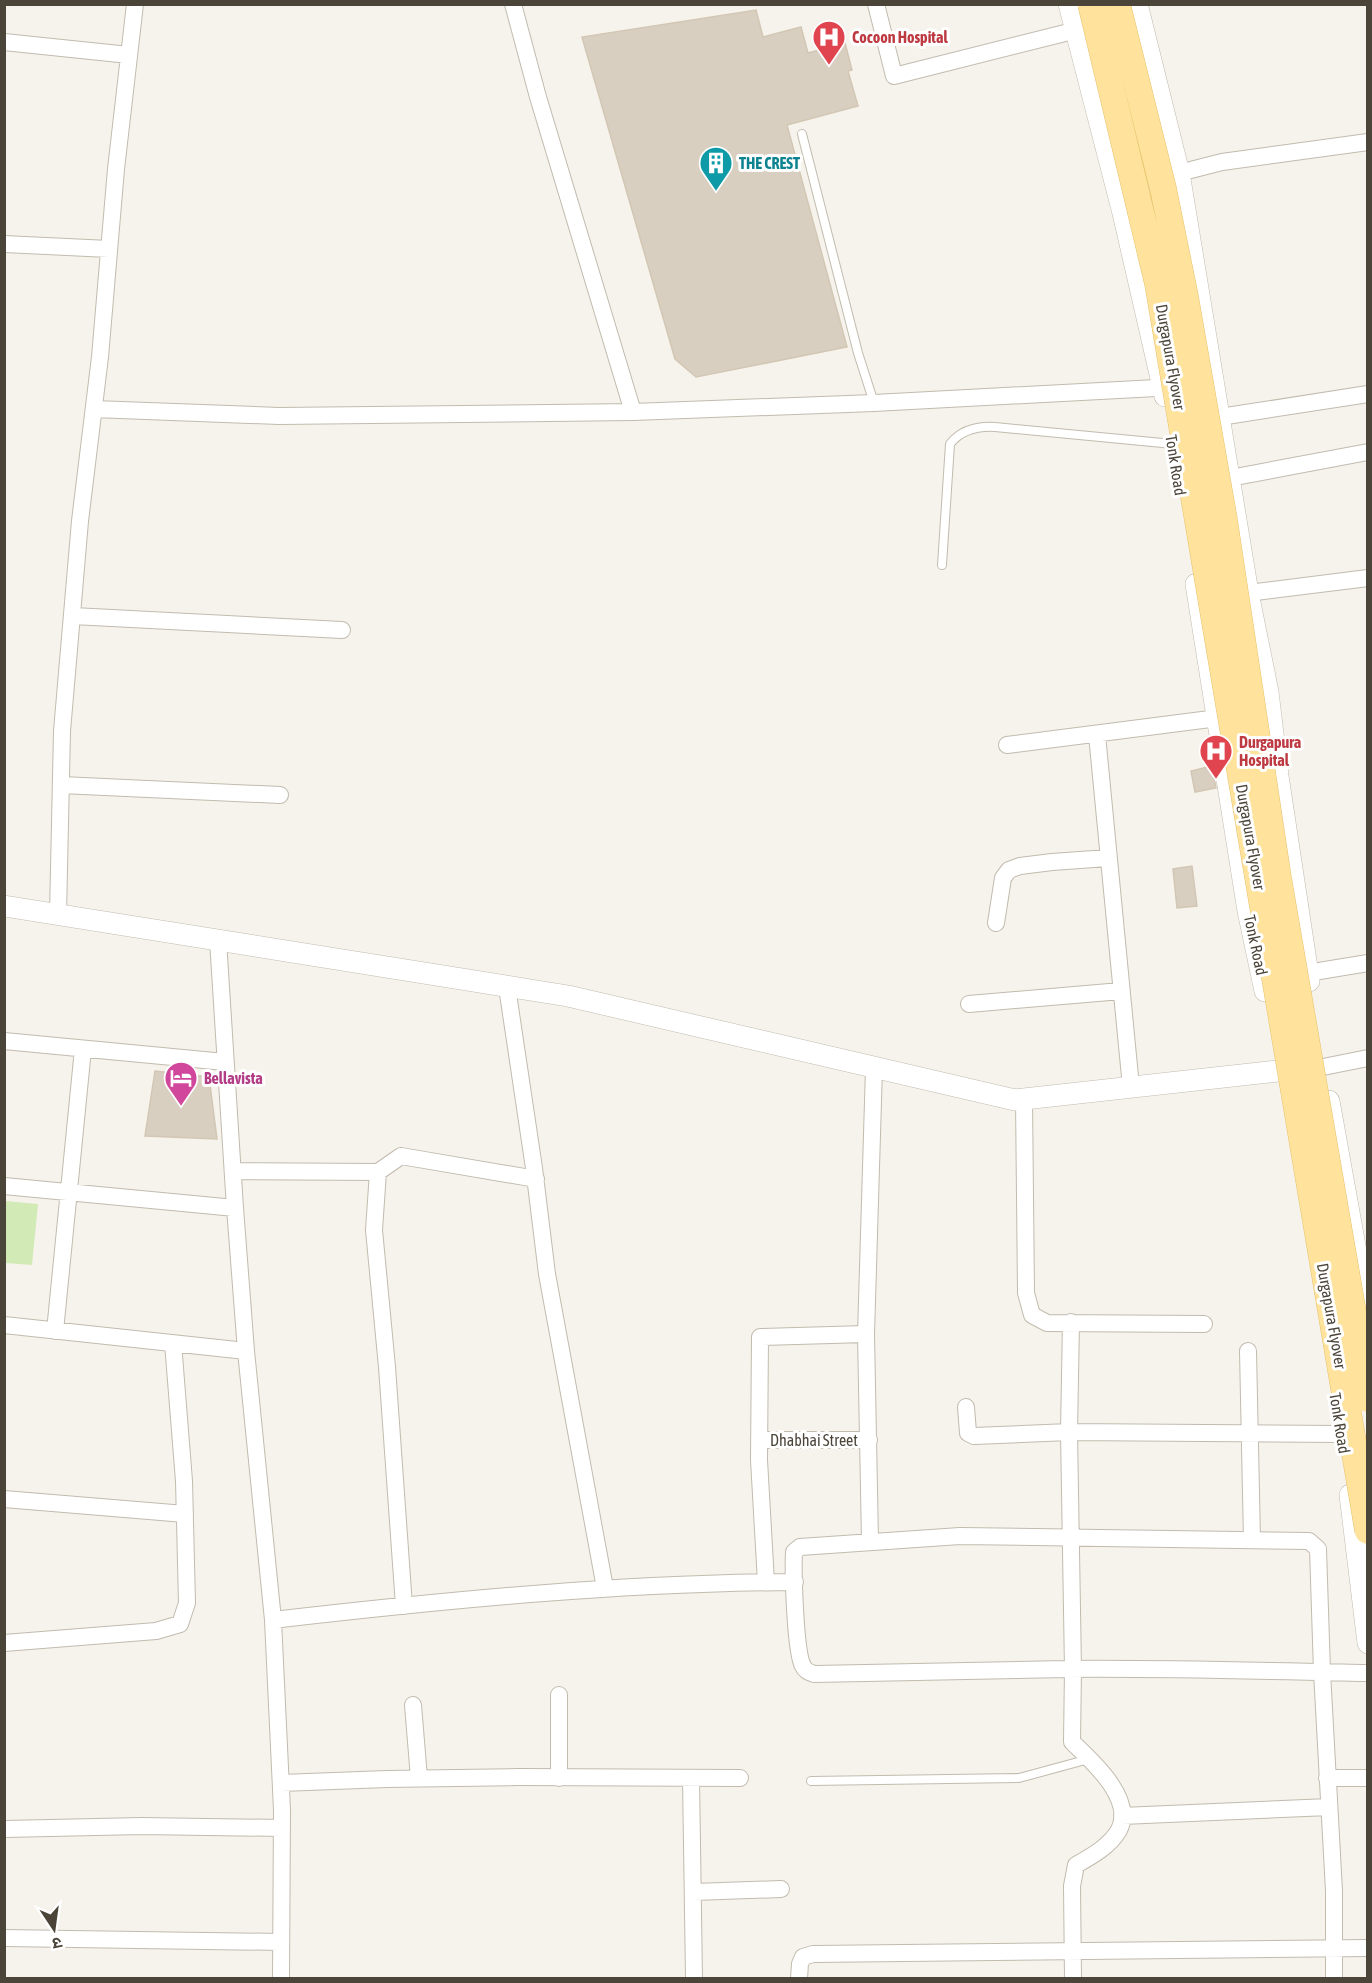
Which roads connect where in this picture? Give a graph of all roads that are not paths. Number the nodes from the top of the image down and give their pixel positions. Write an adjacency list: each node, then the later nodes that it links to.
1 (135, 4): 10 (street)
2 (513, 4): 21 (street)
3 (876, 4): 8 (street)
4 (1069, 4): 8 (street, Tonk Road)
5 (1091, 4): 80 (main road, Durgapura Flyover, bridge)
6 (1117, 4): 71 (main road, Durgapura Flyover, bridge)
7 (1137, 4): 13 (street)
8 (1077, 30): 17 (street, Tonk Road)
9 (4, 42): 10 (street)
10 (129, 55): 15 (street)
11 (802, 134): 19 (lane)
12 (1368, 142): 13 (street)
13 (1179, 173): 16 (street)
14 (4, 244): 15 (street)
15 (109, 249): 20 (street)
16 (1214, 381): 17 (street); 22 (street)
17 (1164, 388): 19 (street); 23 (street, Tonk Road)
18 (1368, 394): 22 (street)
19 (874, 403): 21 (street)
20 (94, 409): 21 (street); 29 (street)
21 (633, 412)
22 (1220, 417): 25 (street)
23 (1173, 444): 26 (lane); 31 (street, Tonk Road)
24 (1368, 452): 25 (street)
25 (1230, 478): 28 (street)
26 (942, 565)
27 (1368, 578): 28 (street)
28 (1248, 593): 42 (street)
29 (73, 616): 30 (street); 34 (street)
30 (342, 630)
31 (1218, 718): 32 (street); 52 (street, Tonk Road)
32 (1097, 735): 33 (street); 36 (street)
33 (1007, 745)
34 (61, 785): 35 (street); 38 (street)
35 (280, 795)
36 (1108, 858): 39 (street); 44 (street)
37 (4, 906): 38 (street)
38 (58, 915): 40 (street)
39 (996, 923)
40 (218, 940): 43 (street); 49 (street)
41 (1368, 963): 42 (street)
42 (1307, 973): 50 (street)
43 (507, 987): 51 (street); 57 (street)
44 (1121, 991): 45 (street); 53 (street)
45 (969, 1004)
46 (4, 1041): 47 (street)
47 (83, 1049): 49 (street); 59 (street)
48 (1368, 1058): 50 (street)
49 (225, 1062): 55 (street)
50 (1323, 1066): 52 (street); 61 (street)
51 (874, 1068): 54 (street); 67 (street)
52 (1281, 1071): 53 (street); 75 (street, Tonk Road)
53 (1131, 1087): 54 (street)
54 (1024, 1100): 63 (street)
55 (233, 1171): 56 (street); 60 (street)
56 (378, 1172): 57 (street); 87 (street)
57 (536, 1179): 86 (street)
58 (4, 1186): 59 (street)
59 (70, 1193): 60 (street); 66 (street)
60 (235, 1208): 69 (street)
61 (1364, 1274): 62 (street)
62 (1368, 1318)
63 (1071, 1322): 64 (street); 73 (street)
64 (1204, 1324)
65 (4, 1325): 66 (street)
66 (56, 1331): 68 (street)
67 (866, 1334): 76 (street); 77 (street)
68 (173, 1343): 69 (street); 79 (street)
69 (246, 1351): 88 (street)
70 (1248, 1351): 74 (street)
71 (1368, 1399)
72 (966, 1407): 73 (street)
73 (1069, 1432): 74 (street); 81 (street)
74 (1250, 1433): 75 (street); 82 (street)
75 (1342, 1434): 90 (street, Tonk Road)
76 (759, 1440): 77 (street, Dhabhai Street); 84 (street)
77 (869, 1440): 83 (street)
78 (4, 1499): 79 (street)
79 (185, 1514): 89 (street)
80 (1368, 1531)
81 (1070, 1536): 82 (street); 83 (street); 91 (street)
82 (1252, 1540): 92 (street)
83 (870, 1541): 85 (street)
84 (766, 1582): 85 (street); 86 (street)
85 (795, 1582): 91 (street)
86 (605, 1588): 87 (street)
87 (404, 1606): 88 (street)
88 (273, 1620): 104 (street)
89 (4, 1643)
90 (1368, 1643)
91 (1073, 1669): 92 (street); 96 (street)
92 (1322, 1672): 93 (street); 101 (street)
93 (1368, 1673)
94 (559, 1695): 98 (street)
95 (413, 1705): 97 (street)
96 (1090, 1759): 103 (lane); 106 (street)
97 (419, 1778): 98 (street); 104 (street)
98 (559, 1778): 99 (street)
99 (691, 1778): 100 (street); 110 (street)
100 (740, 1778)
101 (1327, 1778): 102 (street); 105 (street)
102 (1368, 1778)
103 (811, 1781)
104 (281, 1783): 107 (street)
105 (1329, 1808): 106 (street); 114 (street)
106 (1122, 1816): 115 (street)
107 (282, 1828): 108 (street); 112 (street)
108 (4, 1829)
109 (781, 1889): 110 (street)
110 (694, 1892): 117 (street)
111 (4, 1938): 112 (street)
112 (281, 1942): 116 (street)
113 (1368, 1948): 114 (street)
114 (1333, 1949): 115 (street); 120 (street)
115 (1072, 1951): 118 (street); 119 (street)
116 (281, 1978)
117 (694, 1978)
118 (800, 1978)
119 (1073, 1978)
120 (1334, 1978)

